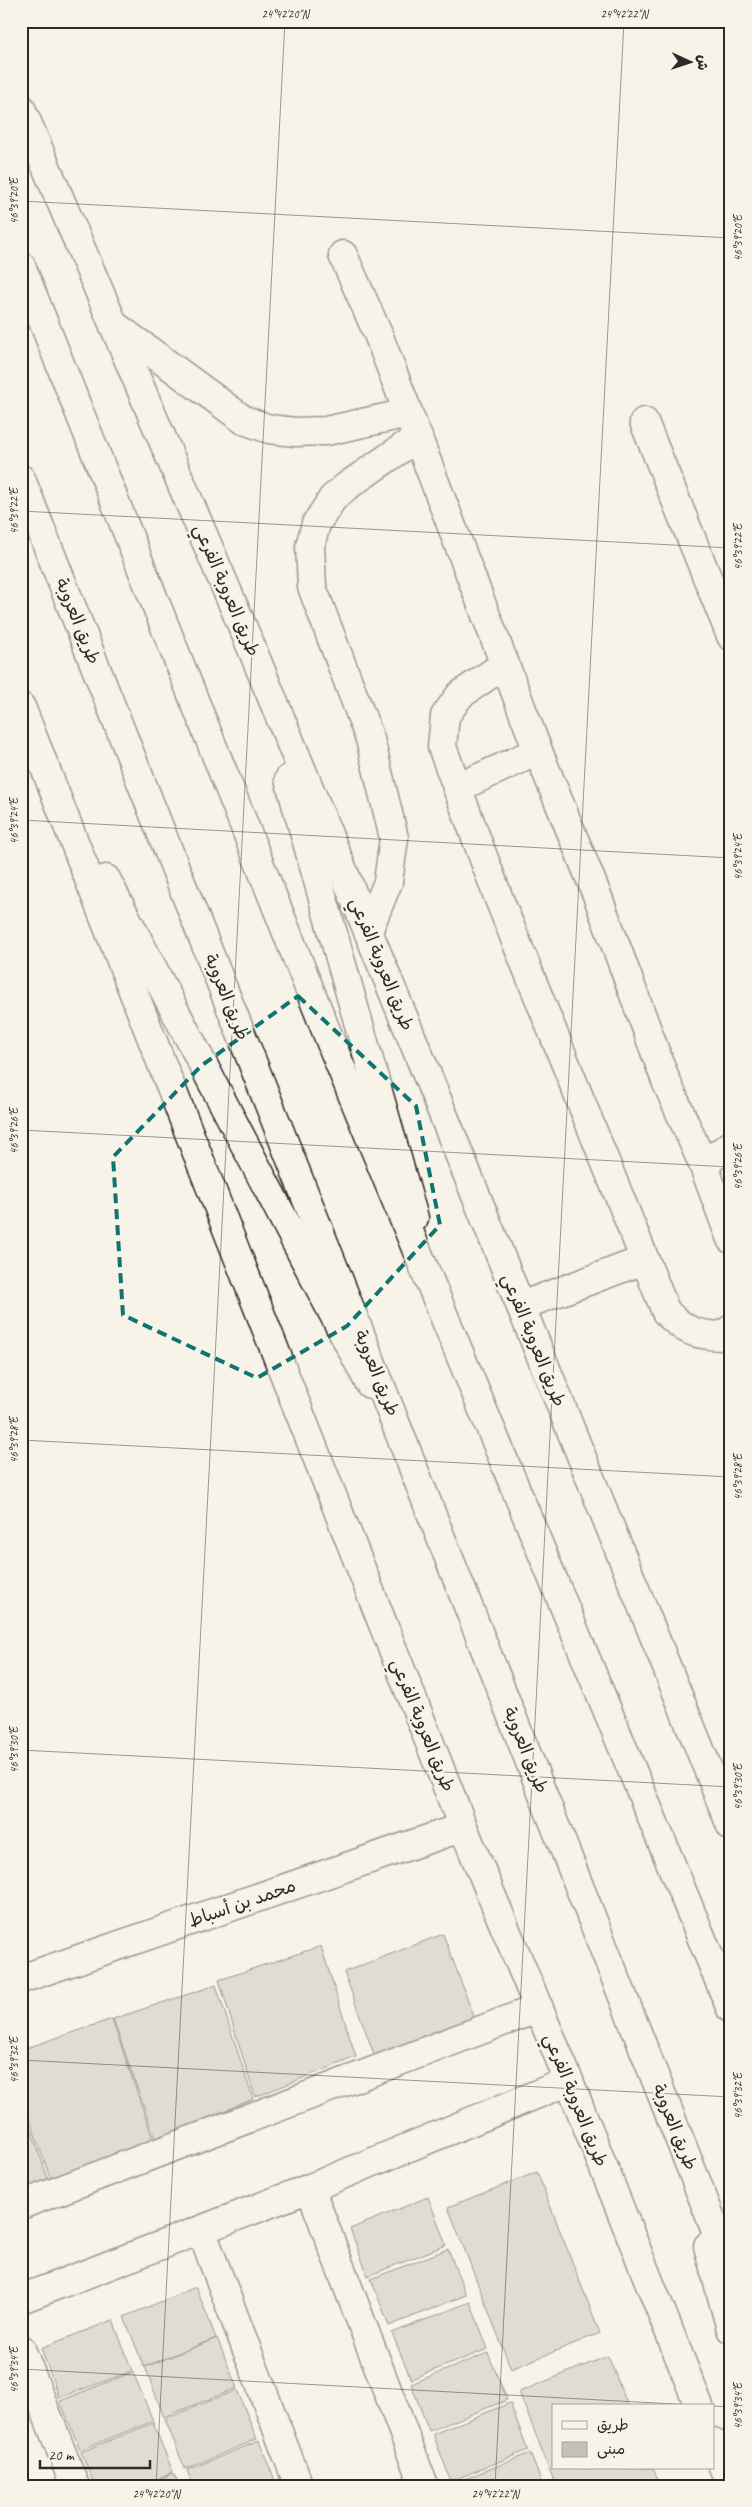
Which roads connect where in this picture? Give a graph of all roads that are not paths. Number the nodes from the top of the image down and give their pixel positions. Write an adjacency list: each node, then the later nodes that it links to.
1 (21, 108): 4 (street, طريق العروبة الفرعي)
2 (343, 255): 6 (street)
3 (21, 266): 20 (street)
4 (114, 325): 6 (street); 9 (street, طريق العروبة الفرعي)
5 (644, 422): 8 (street)
6 (413, 425): 10 (street); 15 (street)
7 (21, 479): 23 (street, طريق العروبة)
8 (731, 636)
9 (252, 649): 15 (street, طريق العروبة الفرعي); 20 (street)
10 (505, 664): 13 (street); 14 (street)
11 (21, 707): 12 (street, طريق العروبة الفرعي)
12 (38, 750): 23 (street); 25 (street, طريق العروبة الفرعي)
13 (538, 751): 14 (street); 17 (street)
14 (457, 788): 19 (street)
15 (368, 931): 21 (street, طريق العروبة الفرعي)
16 (731, 1145): 17 (street)
17 (703, 1164): 18 (street)
18 (731, 1239)
19 (644, 1260): 21 (street); 22 (street)
20 (436, 1297): 28 (street)
21 (521, 1306): 24 (street, طريق العروبة الفرعي)
22 (731, 1328)
23 (418, 1478): 30 (street, طريق العروبة)
24 (731, 1826)
25 (463, 1827): 26 (street, محمد بن أسباط); 27 (street, طريق العروبة الفرعي)
26 (21, 1979)
27 (539, 2008): 29 (street, طريق العروبة الفرعي); 32 (street)
28 (731, 2009)
29 (568, 2081): 31 (street); 38 (street, طريق العروبة الفرعي)
30 (674, 2124): 34 (street, طريق العروبة); 36 (street)
31 (310, 2188): 33 (street); 42 (street)
32 (21, 2205)
33 (201, 2230): 35 (street); 41 (street)
34 (731, 2269)
35 (21, 2298)
36 (731, 2329)
37 (21, 2349): 40 (street)
38 (698, 2404)
39 (714, 2444): 43 (street)
40 (75, 2486)
41 (299, 2486)
42 (424, 2486)
43 (731, 2486)

